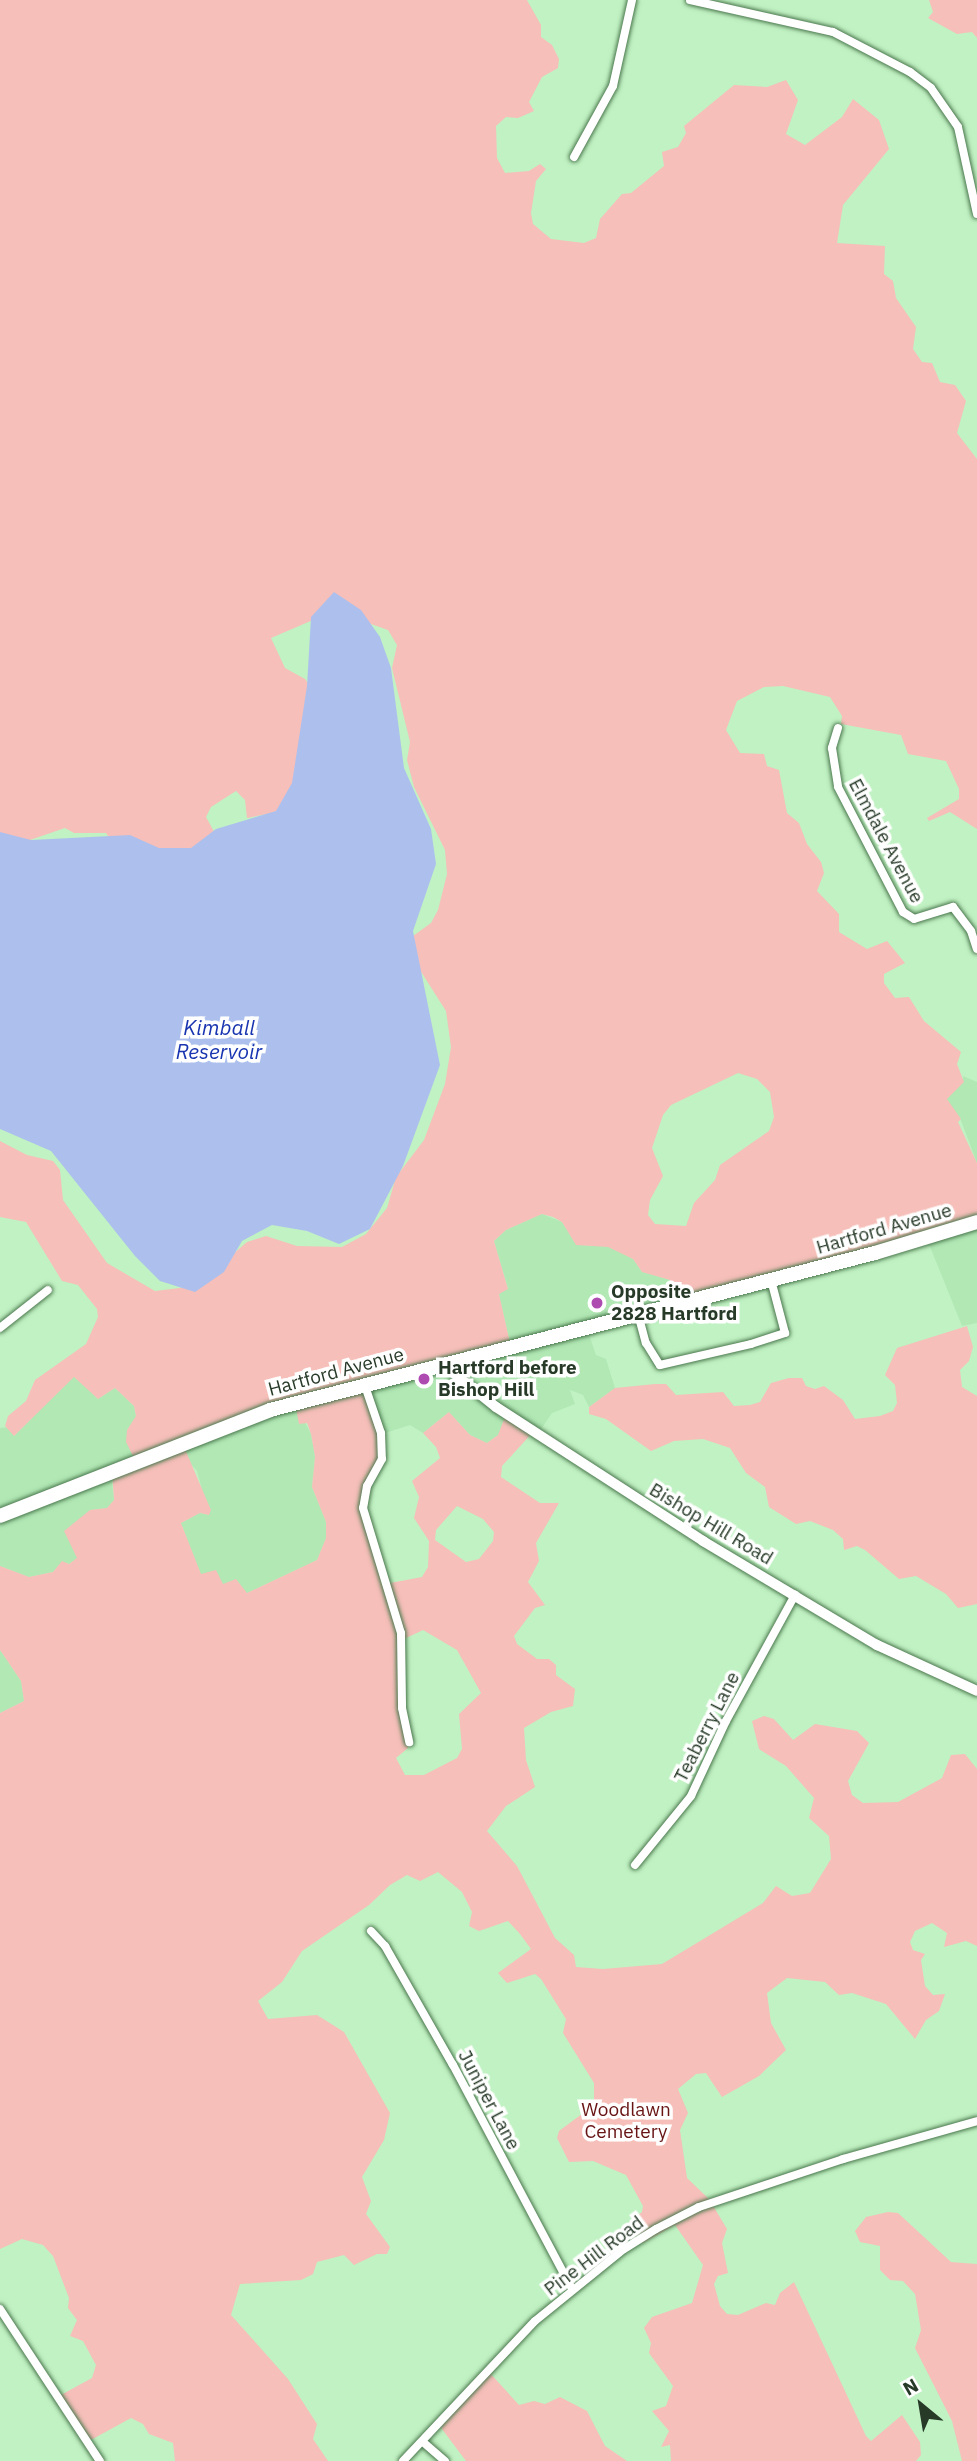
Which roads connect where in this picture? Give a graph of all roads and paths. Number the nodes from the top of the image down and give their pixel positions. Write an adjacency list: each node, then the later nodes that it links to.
1 (632, 0): 3 (street)
2 (690, 0): 4 (street)
3 (574, 157)
4 (977, 214)
5 (838, 728): 6 (street, Elmdale Avenue)
6 (977, 949)
7 (977, 1222): 8 (highway, Hartford Avenue)
8 (771, 1280): 10 (highway, Hartford Avenue); 10 (street)
9 (48, 1290): 11 (street)
10 (638, 1314): 12 (highway, Hartford Avenue)
11 (0, 1328)
12 (442, 1364): 13 (highway, Hartford Avenue); 15 (street, Bishop Hill Road)
13 (364, 1383): 14 (highway, Hartford Avenue); 17 (street)
14 (0, 1516)
15 (795, 1595): 16 (street, Bishop Hill Road); 18 (street, Teaberry Lane)
16 (977, 1691)
17 (409, 1742)
18 (635, 1864)
19 (371, 1931): 21 (street, Juniper Lane)
20 (977, 2121): 21 (street, Pine Hill Road)
21 (572, 2289): 23 (street, Pine Hill Road)
22 (1, 2312): 24 (street)
23 (423, 2442): 25 (street, Pine Hill Road); 26 (street)
24 (100, 2461)
25 (403, 2461)
26 (445, 2461)

